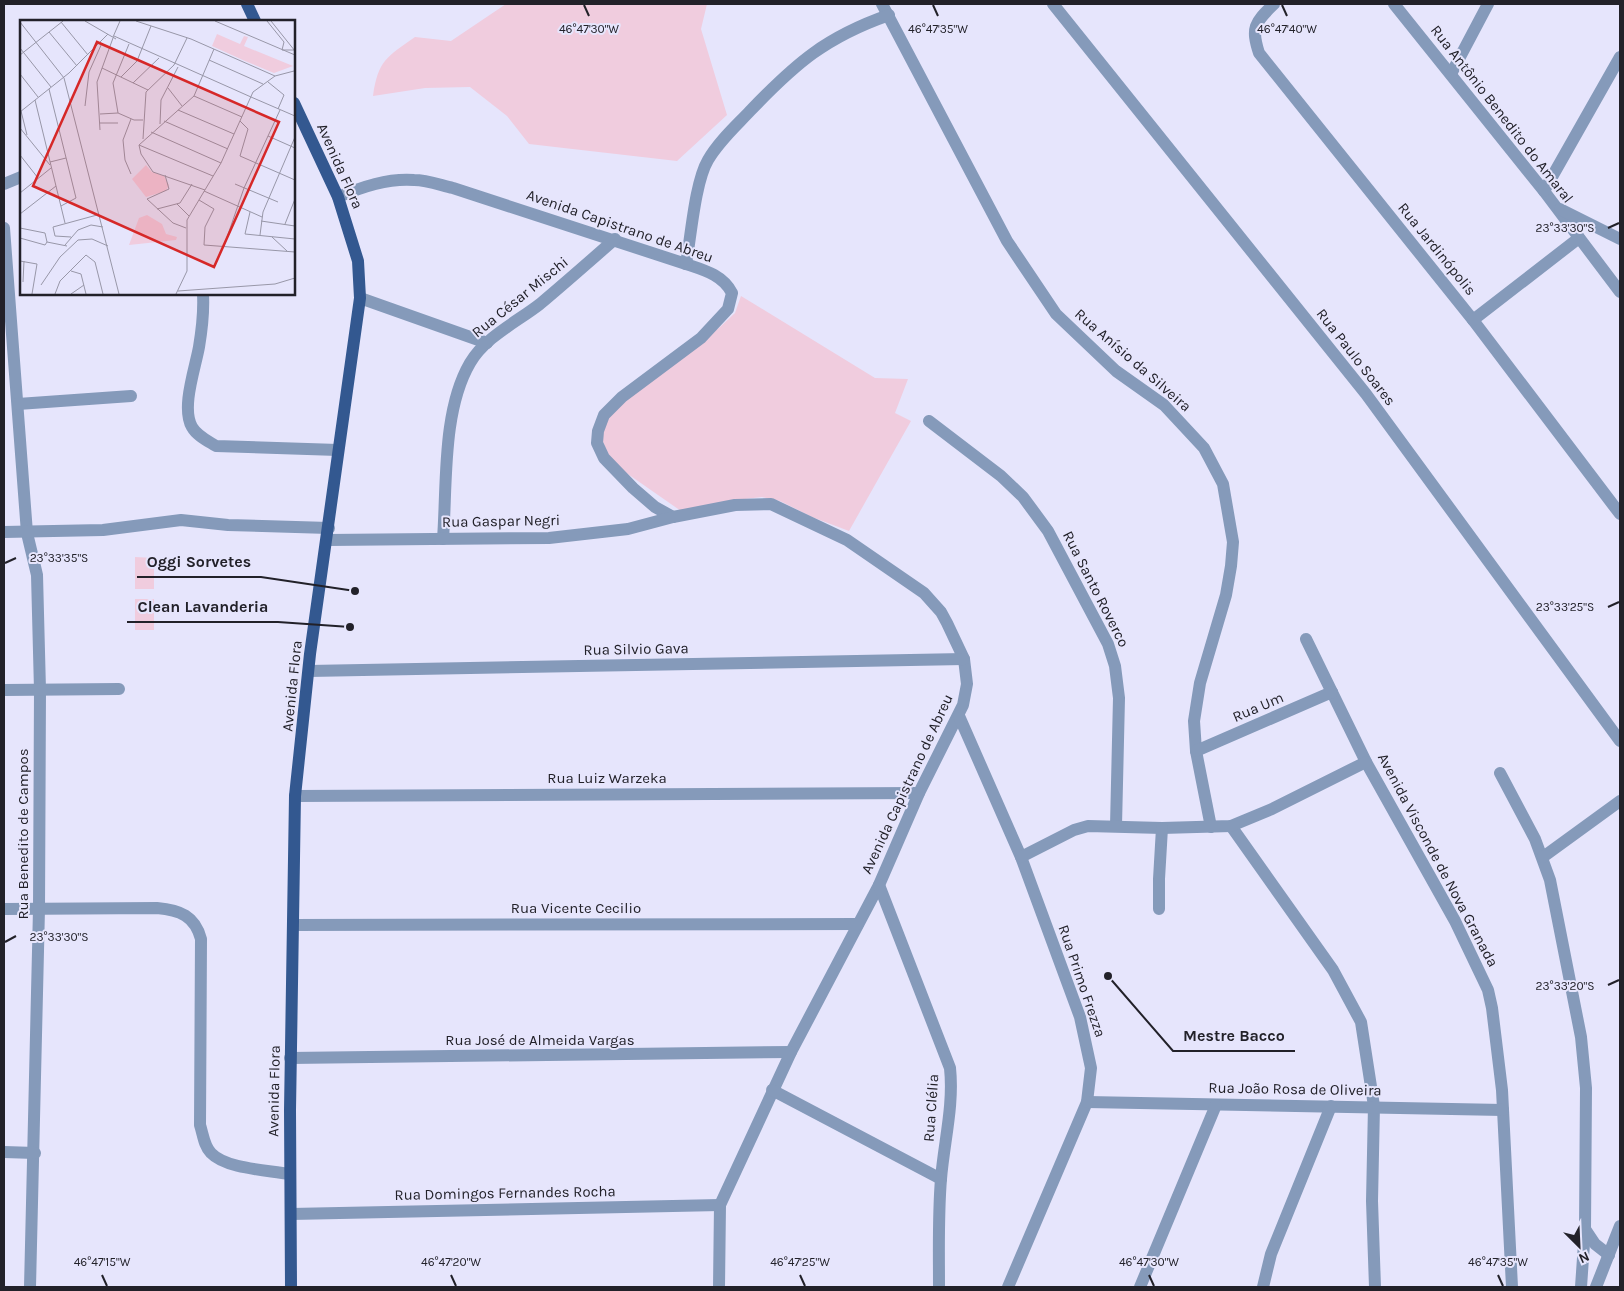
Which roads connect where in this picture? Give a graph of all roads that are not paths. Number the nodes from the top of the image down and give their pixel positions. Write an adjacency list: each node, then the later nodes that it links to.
1 (247, 4): 8 (main road)
2 (882, 4): 7 (street, Rua Anísio da Silveira)
3 (1053, 4): 47 (street, Rua Paulo Soares)
4 (1274, 4): 27 (street, Rua Jardinópolis)
5 (1394, 4): 10 (street, Rua Antônio Benedito do Amaral)
6 (1488, 4): 10 (street)
7 (889, 15): 22 (street); 48 (street, Rua Anísio da Silveira)
8 (255, 20)
9 (1620, 57): 11 (street)
10 (1451, 74): 15 (street, Rua Antônio Benedito do Amaral)
11 (1615, 78): 15 (street)
12 (295, 105): 16 (main road, Avenida Flora)
13 (20, 177): 14 (street)
14 (4, 184)
15 (1544, 191): 17 (street, Rua Antônio Benedito do Amaral)
16 (338, 197): 20 (street, Avenida Capistrano de Abreu); 26 (main road, Avenida Flora)
17 (1556, 207): 19 (street, Rua Antônio Benedito do Amaral); 21 (street)
18 (4, 228): 23 (street, Rua Benedito de Campos)
19 (1579, 238): 24 (street, Rua Antônio Benedito do Amaral); 27 (street)
20 (615, 240): 22 (street, Avenida Capistrano de Abreu); 28 (street, Rua César Mischi)
21 (1620, 240)
22 (686, 264): 34 (street, Avenida Capistrano de Abreu)
23 (15, 277): 30 (street, Rua Benedito de Campos)
24 (1620, 292)
25 (203, 295): 32 (street)
26 (360, 298): 28 (street); 32 (main road, Avenida Flora)
27 (1473, 320): 33 (street, Rua Jardinópolis)
28 (487, 343): 38 (street, Rua César Mischi)
29 (131, 396): 30 (street)
30 (18, 404): 36 (street, Rua Benedito de Campos)
31 (929, 420): 54 (street, Rua Santo Roverco)
32 (338, 450): 37 (main road, Avenida Flora)
33 (1620, 514)
34 (673, 517): 38 (street, Rua Gaspar Negri); 40 (street, Avenida Capistrano de Abreu)
35 (4, 532): 36 (street, Rua Gaspar Negri)
36 (27, 532): 37 (street, Rua Gaspar Negri); 44 (street, Rua Benedito de Campos)
37 (328, 534): 38 (street, Rua Gaspar Negri); 41 (main road, Avenida Flora)
38 (444, 539)
39 (1306, 639): 45 (street, Avenida Visconde de Nova Granada)
40 (964, 659): 41 (street, Rua Silvio Gava); 46 (street, Avenida Capistrano de Abreu)
41 (308, 671): 52 (main road, Avenida Flora)
42 (120, 689): 44 (street)
43 (4, 690): 44 (street)
44 (40, 690): 63 (street, Rua Benedito de Campos)
45 (1332, 692): 48 (street, Rua Um); 49 (street, Avenida Visconde de Nova Granada)
46 (959, 716): 51 (street, Avenida Capistrano de Abreu); 58 (street, Rua Primo Frezza)
47 (1620, 741)
48 (1196, 751): 57 (street, Rua Anísio da Silveira)
49 (1366, 762): 55 (street); 73 (street, Avenida Visconde de Nova Granada)
50 (1500, 773): 59 (street)
51 (919, 793): 52 (street, Rua Luiz Warzeka); 60 (street, Avenida Capistrano de Abreu)
52 (295, 796): 65 (main road, Avenida Flora)
53 (1620, 801): 59 (street)
54 (1116, 826): 56 (street); 58 (street)
55 (1231, 826): 57 (street); 72 (street)
56 (1162, 828): 57 (street); 62 (street)
57 (1211, 828)
58 (1021, 857): 69 (street, Rua Primo Frezza)
59 (1543, 857): 81 (street)
60 (878, 885): 64 (street, Avenida Capistrano de Abreu); 77 (street, Rua Clélia)
61 (4, 909): 63 (street)
62 (1159, 909)
63 (39, 910): 75 (street, Rua Benedito de Campos); 76 (street)
64 (858, 924): 65 (street, Rua Vicente Cecilio); 66 (street, Avenida Capistrano de Abreu)
65 (293, 925): 67 (main road, Avenida Flora)
66 (791, 1052): 67 (street, Rua José de Almeida Vargas); 68 (street, Avenida Capistrano de Abreu)
67 (290, 1058): 76 (main road, Avenida Flora)
68 (772, 1090): 77 (street); 78 (street, Avenida Capistrano de Abreu)
69 (1087, 1102): 70 (street, Rua João Rosa de Oliveira); 87 (street, Rua Primo Frezza)
70 (1216, 1105): 71 (street, Rua João Rosa de Oliveira); 88 (street)
71 (1331, 1106): 72 (street, Rua João Rosa de Oliveira); 89 (street)
72 (1374, 1106): 73 (street, Rua João Rosa de Oliveira); 90 (street)
73 (1503, 1110): 91 (street, Avenida Visconde de Nova Granada)
74 (4, 1152): 75 (street)
75 (35, 1153): 83 (street, Rua Benedito de Campos)
76 (289, 1174): 79 (main road, Avenida Flora)
77 (941, 1179): 86 (street, Rua Clélia)
78 (720, 1206): 79 (street, Rua Domingos Fernandes Rocha); 85 (street, Avenida Capistrano de Abreu)
79 (291, 1214): 84 (main road, Avenida Flora)
80 (1620, 1226): 82 (street)
81 (1585, 1229): 82 (street); 92 (street)
82 (1609, 1255): 93 (street)
83 (30, 1287)
84 (291, 1287)
85 (719, 1287)
86 (939, 1287)
87 (1008, 1287)
88 (1140, 1287)
89 (1263, 1287)
90 (1374, 1287)
91 (1512, 1287)
92 (1581, 1287)
93 (1596, 1287)

